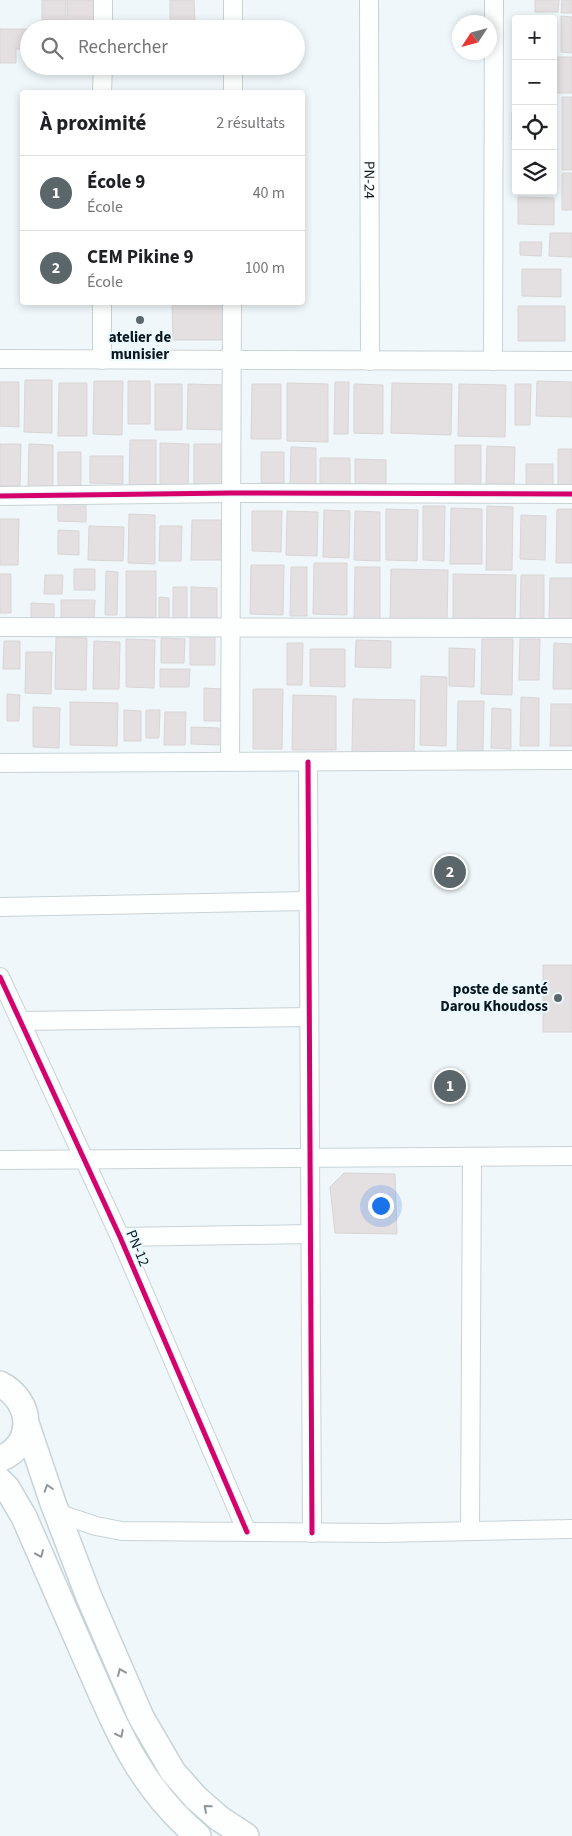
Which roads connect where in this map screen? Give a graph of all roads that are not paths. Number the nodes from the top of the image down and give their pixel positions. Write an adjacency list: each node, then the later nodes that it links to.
1 (103, 0): 5 (street)
2 (233, 0): 6 (street)
3 (369, 0): 16 (street, PN-24)
4 (494, 0): 17 (street)
5 (103, 20)
6 (233, 20)
7 (102, 75): 9 (street)
8 (233, 75): 10 (street)
9 (102, 90)
10 (232, 90)
11 (102, 305): 14 (street)
12 (232, 305): 15 (street)
13 (0, 360): 14 (street)
14 (102, 360): 15 (street)
15 (232, 360): 16 (street); 19 (street)
16 (370, 361): 17 (street)
17 (493, 361): 18 (street)
18 (572, 361)
19 (231, 494): 20 (street); 21 (street); 23 (street)
20 (572, 494)
21 (0, 496)
22 (0, 627): 23 (street)
23 (230, 628): 24 (street); 26 (street)
24 (572, 628)
25 (572, 760): 27 (street)
26 (230, 762): 27 (street); 28 (street)
27 (308, 762): 29 (street)
28 (0, 763)
29 (309, 901): 30 (street); 32 (street)
30 (0, 907)
31 (0, 977): 33 (street, PN-12)
32 (310, 1017): 33 (street); 36 (street)
33 (21, 1021): 38 (street, PN-12)
34 (572, 1156): 35 (street)
35 (472, 1157): 36 (street); 47 (street)
36 (310, 1158): 38 (street); 39 (street)
37 (0, 1160): 38 (street)
38 (85, 1160): 40 (street, PN-12)
39 (310, 1234): 40 (street); 49 (street)
40 (120, 1237): 48 (street, PN-12)
41 (0, 1384): 42 (main road)
42 (26, 1422): 43 (main road); 45 (main road, one-way to 42)
43 (0, 1459)
44 (0, 1481): 50 (main road, one-way to 50)
45 (58, 1513): 48 (street); 51 (main road, one-way to 45)
46 (572, 1530): 47 (street)
47 (470, 1531): 49 (street)
48 (247, 1532): 49 (street)
49 (312, 1533)
50 (198, 1836)
51 (246, 1836)

